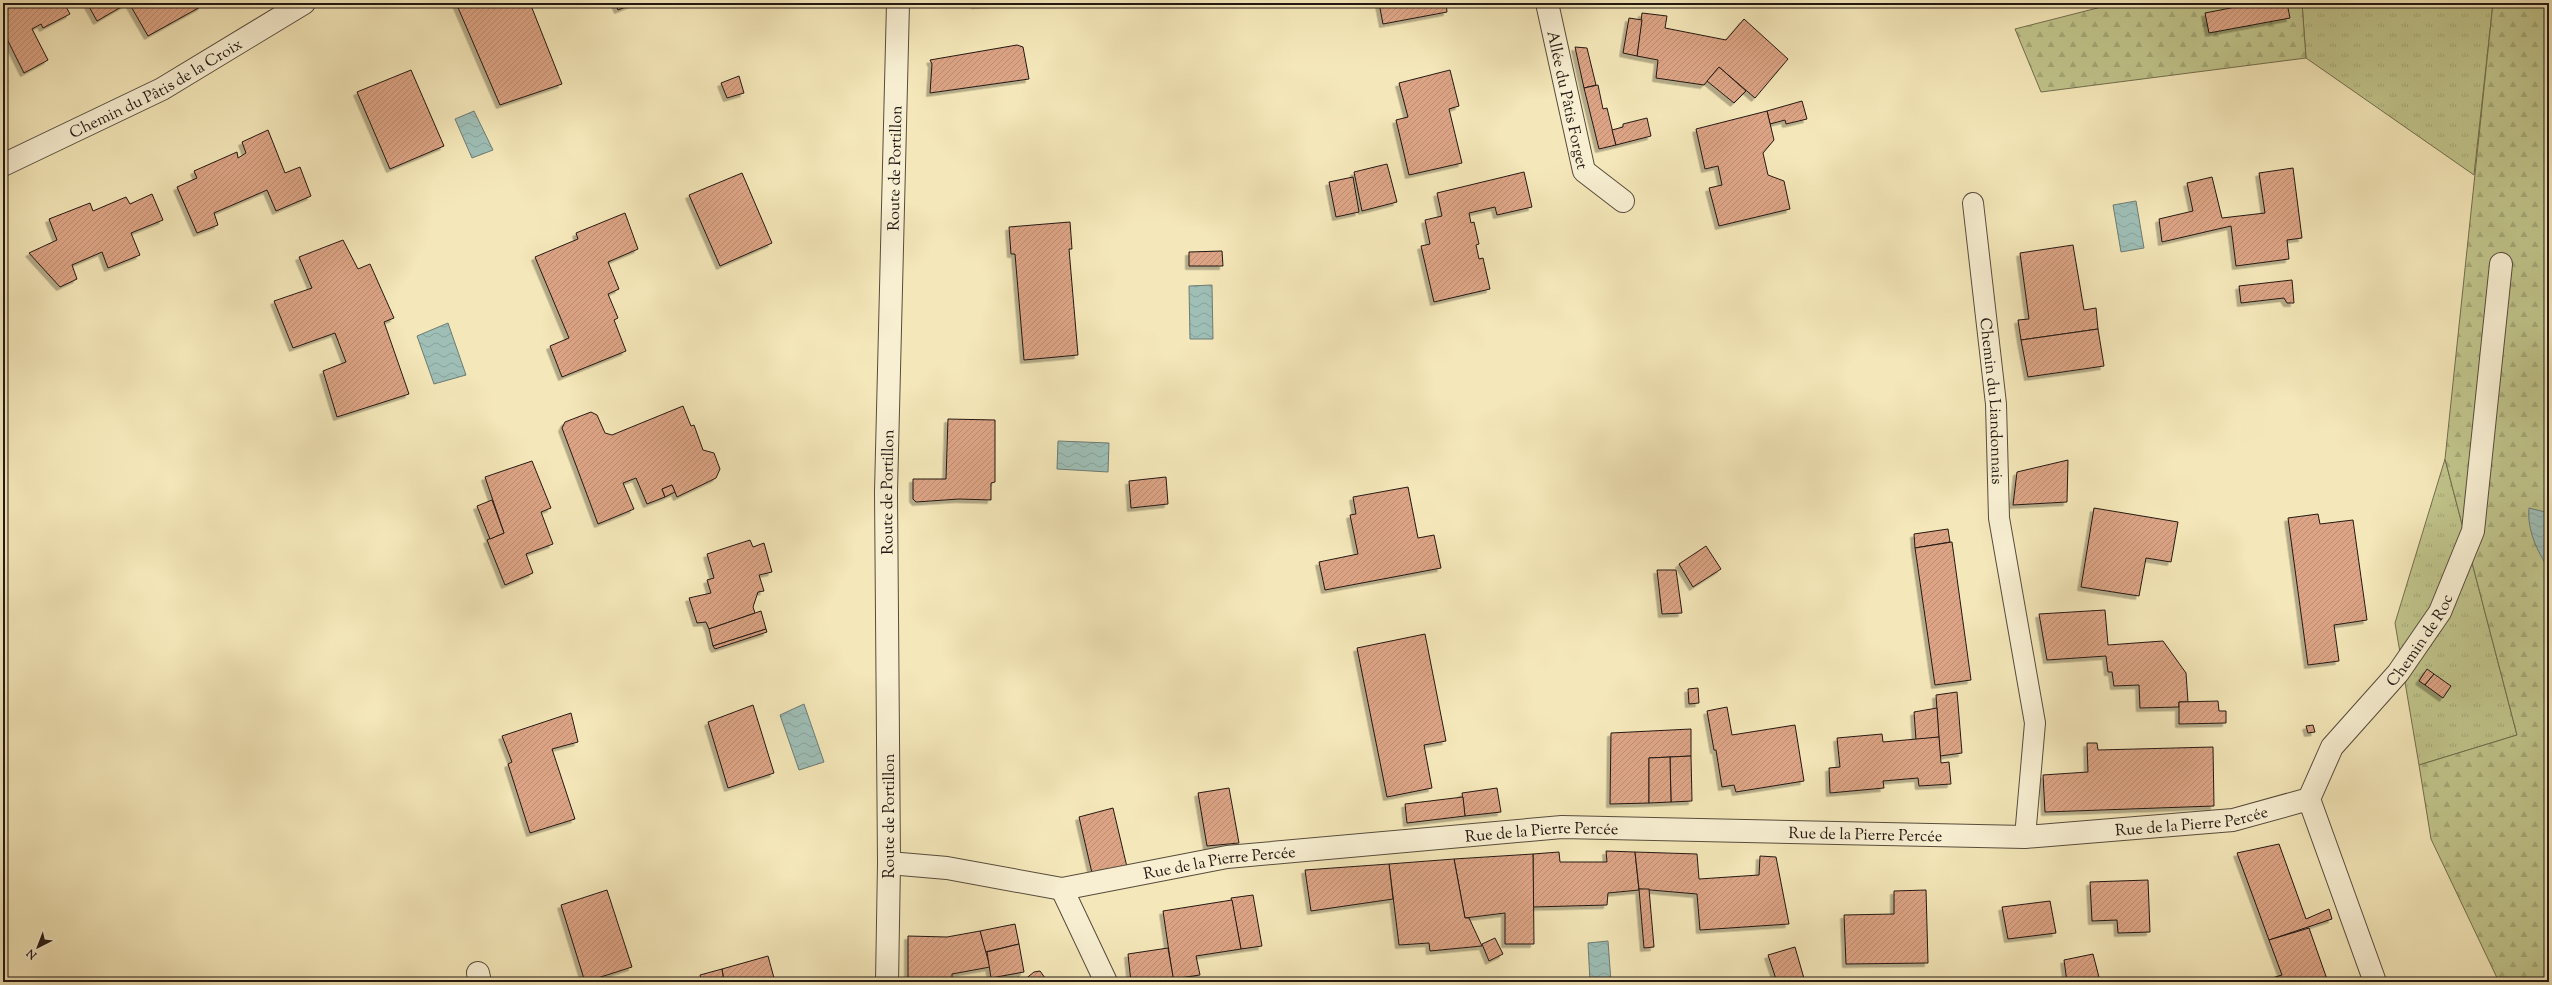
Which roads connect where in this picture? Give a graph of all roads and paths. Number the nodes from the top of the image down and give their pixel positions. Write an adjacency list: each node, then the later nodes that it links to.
1 (304, 3): 4 (street, Chemin du Pâtis de la Croix)
2 (898, 3): 10 (street, Route de Portillon)
3 (1546, 3): 5 (street, Allée du Pâtis Forget)
4 (3, 165)
5 (1623, 201)
6 (1973, 203): 9 (lane, Chemin du Liandonnais)
7 (2500, 264): 8 (street, Chemin de Roc)
8 (2309, 799): 9 (street, Rue de la Pierre Percée); 14 (street)
9 (2025, 837): 11 (street, Rue de la Pierre Percée)
10 (889, 863): 11 (street); 12 (street, Route de Portillon)
11 (1062, 889): 13 (street)
12 (887, 982)
13 (1106, 982)
14 (2375, 982)

